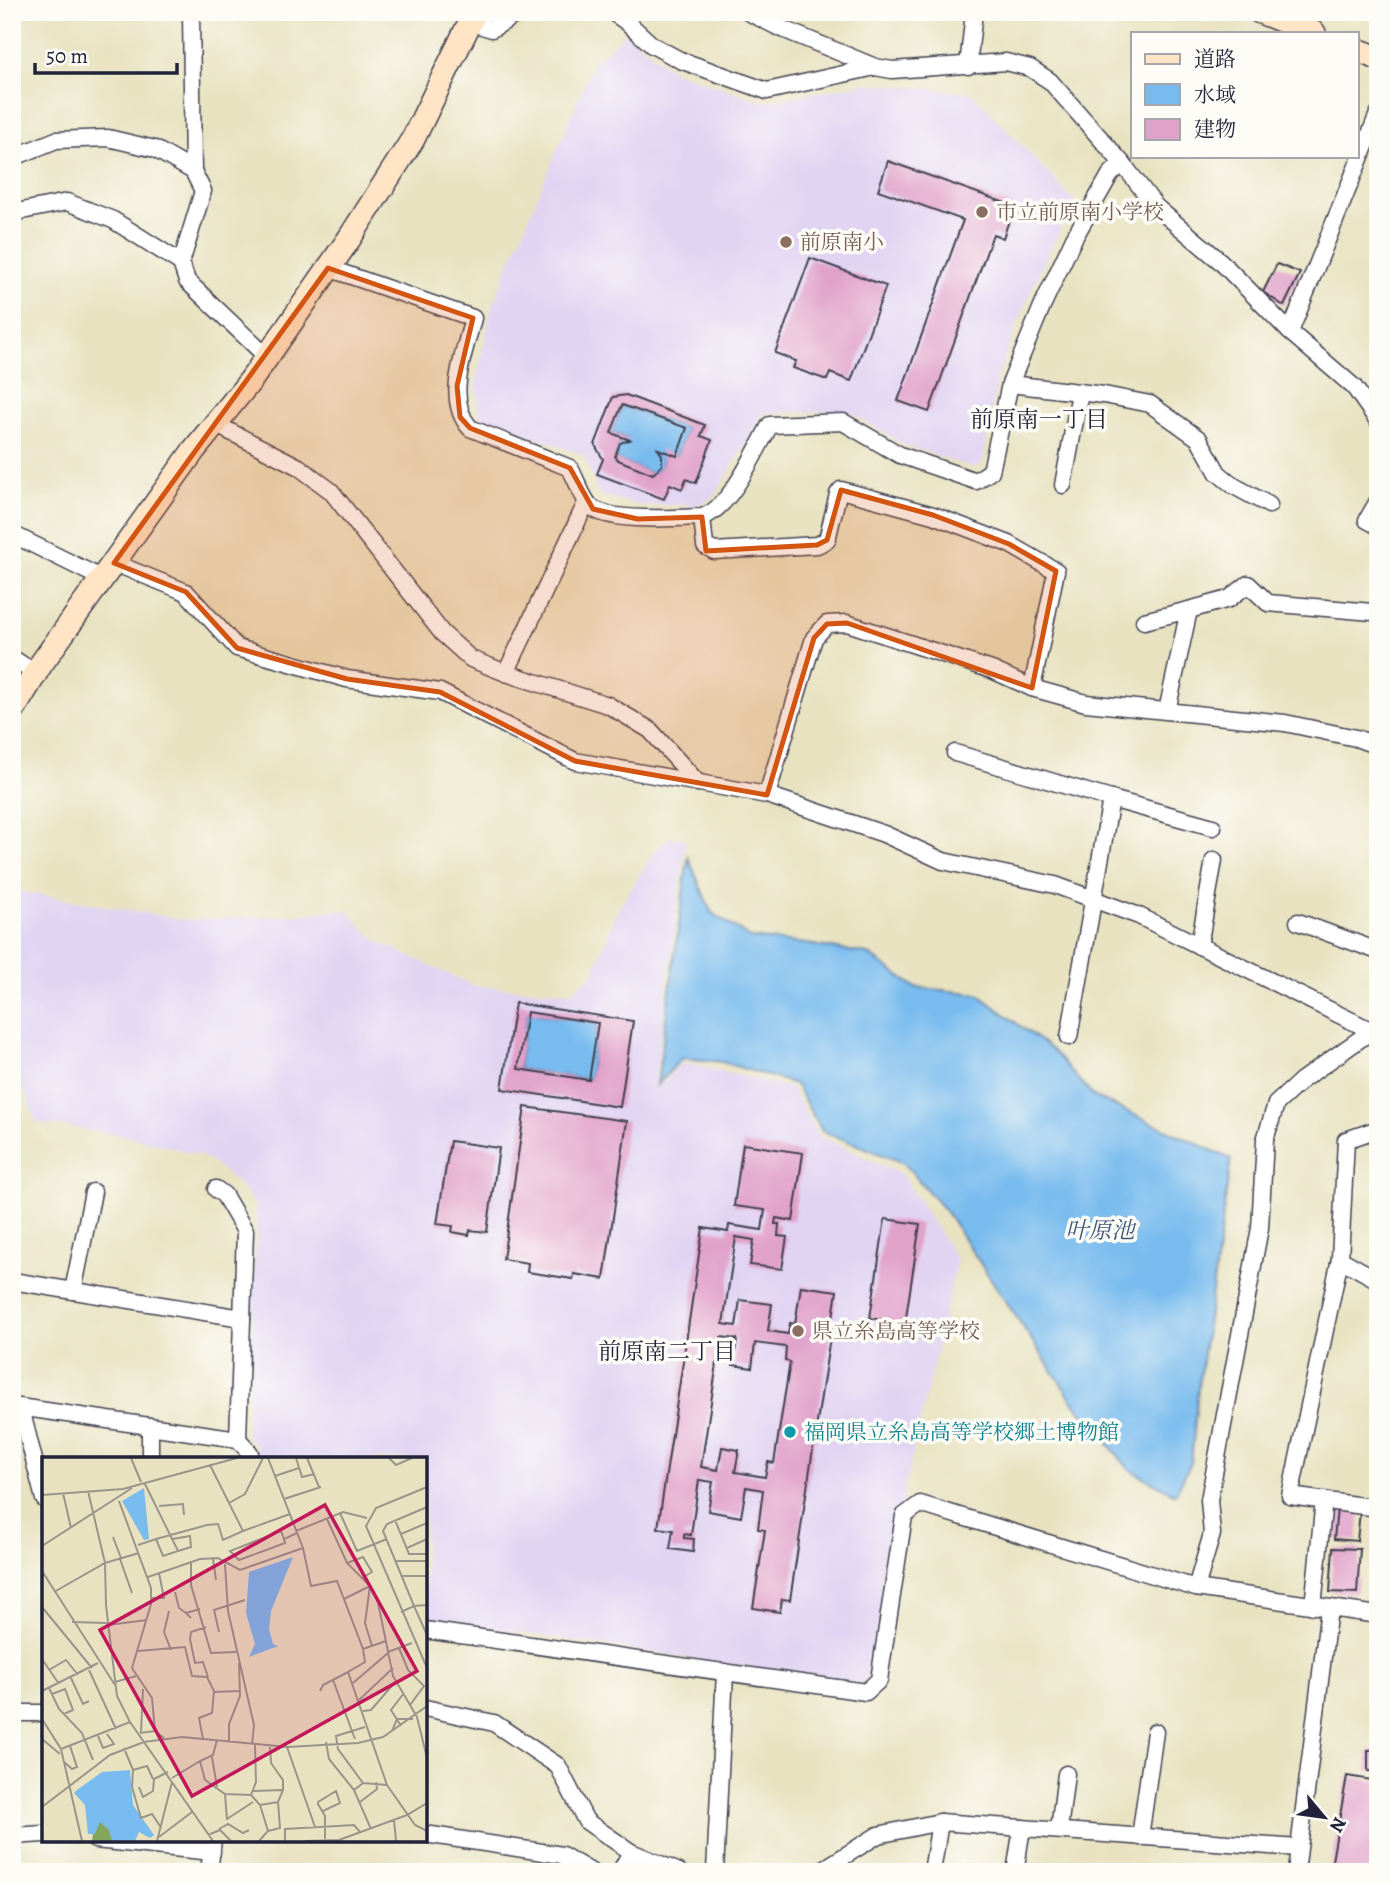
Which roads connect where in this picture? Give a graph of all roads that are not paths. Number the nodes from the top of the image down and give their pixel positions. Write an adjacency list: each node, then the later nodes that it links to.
1 (191, 12): 16 (street)
2 (520, 12): 7 (street)
3 (611, 12): 12 (street)
4 (748, 12): 12 (street)
5 (974, 12): 11 (street)
6 (1260, 12): 8 (street)
7 (474, 18): 19 (street)
8 (1311, 32)
9 (1358, 50): 10 (street)
10 (1378, 58)
11 (968, 66): 12 (street); 15 (street)
12 (875, 67)
13 (1378, 114): 20 (street)
14 (12, 158): 16 (street)
15 (1122, 163): 20 (street); 22 (street)
16 (193, 171): 18 (street)
17 (12, 214): 18 (street)
18 (181, 263): 21 (street)
19 (328, 268): 21 (street); 28 (street)
20 (1290, 332): 24 (street)
21 (267, 357): 25 (street)
22 (1010, 384): 23 (street); 30 (street)
23 (1080, 393): 26 (street); 29 (street)
24 (1378, 421)
25 (215, 424): 33 (street); 38 (street)
26 (1063, 485)
27 (1378, 501): 31 (street)
28 (586, 503): 30 (street); 38 (street)
29 (1269, 505)
30 (702, 517): 40 (street)
31 (1378, 526)
32 (12, 534): 33 (street)
33 (109, 571): 39 (street); 45 (street)
34 (1189, 610): 35 (street); 36 (street); 41 (street)
35 (1372, 612)
36 (1144, 621)
37 (12, 658): 39 (street)
38 (506, 673): 45 (street)
39 (35, 674): 42 (street)
40 (1032, 688): 41 (street); 46 (street)
41 (1167, 711): 43 (street)
42 (12, 712)
43 (1378, 746)
44 (955, 753): 47 (street)
45 (698, 783): 46 (street)
46 (767, 795): 50 (street)
47 (1111, 799): 48 (street); 50 (street)
48 (1213, 827)
49 (1214, 860): 52 (street)
50 (1094, 901): 52 (street); 55 (street)
51 (1298, 922): 53 (street)
52 (1199, 946): 54 (street)
53 (1378, 951)
54 (1374, 1028): 72 (street)
55 (1069, 1037)
56 (1378, 1129): 59 (street)
57 (216, 1189): 63 (street)
58 (93, 1192): 62 (street)
59 (1340, 1259): 60 (street); 70 (street)
60 (1378, 1280)
61 (12, 1281): 62 (street)
62 (73, 1291): 63 (street)
63 (242, 1318): 66 (street)
64 (17, 1407): 65 (street); 69 (street)
65 (150, 1426): 66 (street); 67 (street)
66 (238, 1439): 68 (street)
67 (150, 1457)
68 (250, 1457)
69 (42, 1492)
70 (1324, 1500): 71 (street); 73 (street)
71 (1378, 1508)
72 (1196, 1588): 73 (street); 76 (street)
73 (1321, 1607): 74 (street); 91 (street)
74 (1378, 1615)
75 (427, 1630): 76 (street)
76 (725, 1672): 97 (street)
77 (427, 1708): 92 (street)
78 (12, 1713): 79 (street)
79 (42, 1713)
80 (1155, 1732): 88 (street)
81 (1066, 1774): 84 (street)
82 (940, 1822): 83 (street); 98 (street); 99 (street)
83 (1022, 1828): 84 (street); 100 (street)
84 (1059, 1830): 88 (street)
85 (42, 1834): 87 (street)
86 (427, 1834): 94 (street)
87 (12, 1836)
88 (1140, 1837): 91 (street)
89 (134, 1842): 90 (street)
90 (213, 1846): 93 (street)
91 (1298, 1849): 101 (street)
92 (631, 1852): 95 (street); 96 (street)
93 (209, 1872)
94 (591, 1872)
95 (620, 1872)
96 (679, 1872)
97 (715, 1872)
98 (819, 1872)
99 (932, 1872)
100 (1015, 1872)
101 (1296, 1872)

